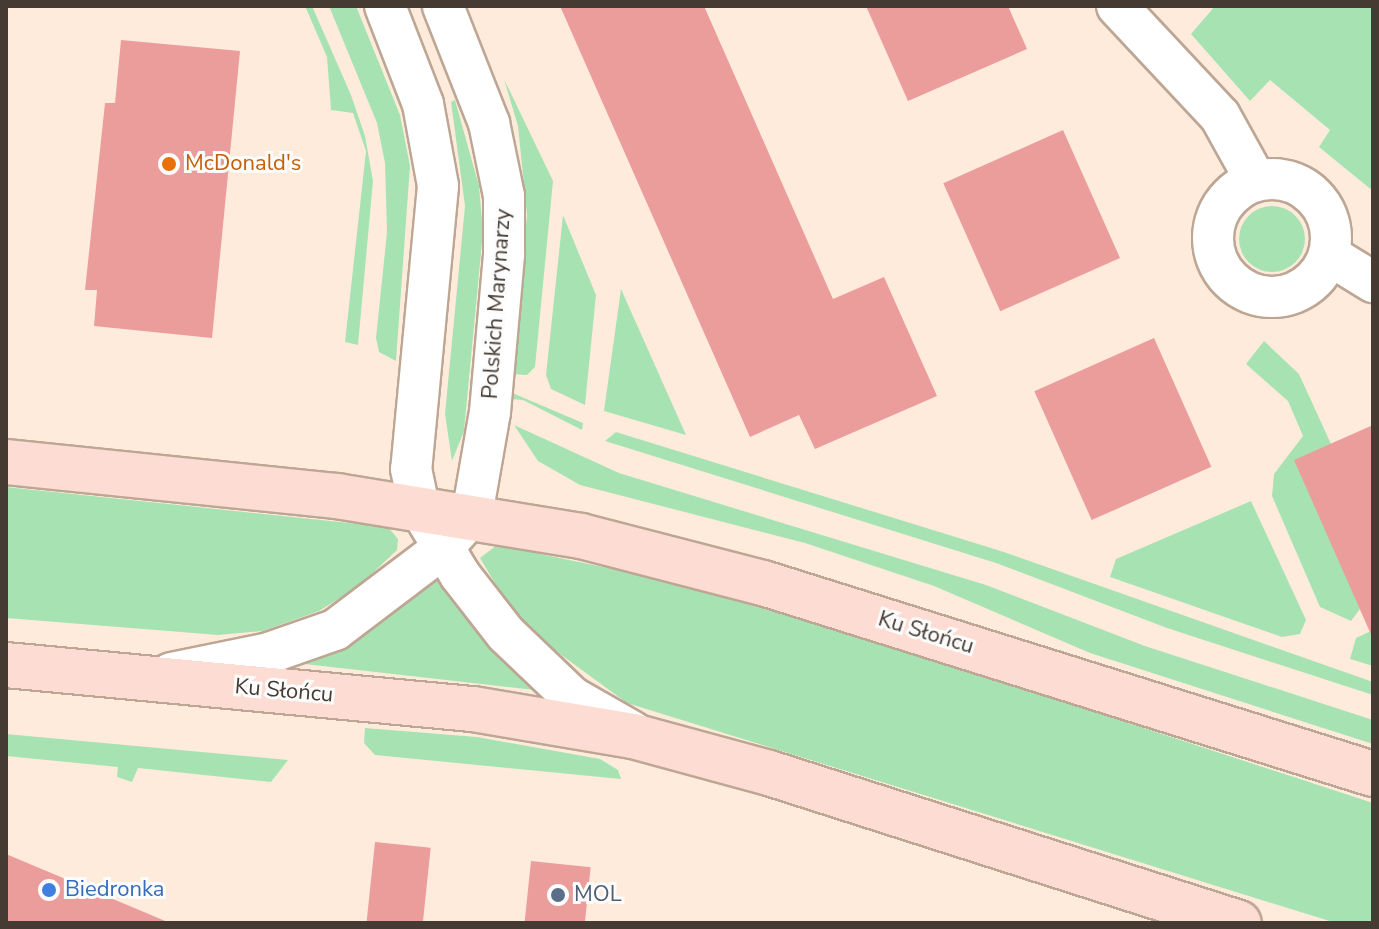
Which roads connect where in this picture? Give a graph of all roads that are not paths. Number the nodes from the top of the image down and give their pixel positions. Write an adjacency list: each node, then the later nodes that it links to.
1 (385, 6): 8 (street)
2 (443, 6): 9 (street, Polskich Marynarzy)
3 (1117, 6): 4 (street)
4 (1256, 181): 5 (street); 5 (street)
5 (1329, 255): 6 (street)
6 (1373, 282)
7 (6, 462): 8 (main road, Ku Słońcu)
8 (419, 507): 9 (main road, Ku Słońcu); 10 (street, Ku Słońcu)
9 (472, 515): 10 (street, Ku Słońcu); 14 (main road, Ku Słońcu)
10 (442, 549): 12 (street, Ku Słońcu); 13 (street, Ku Słońcu)
11 (6, 665): 12 (main road, Ku Słońcu)
12 (131, 677): 13 (main road, Ku Słońcu)
13 (672, 745): 15 (main road, Ku Słońcu)
14 (1373, 774)
15 (1239, 923)

